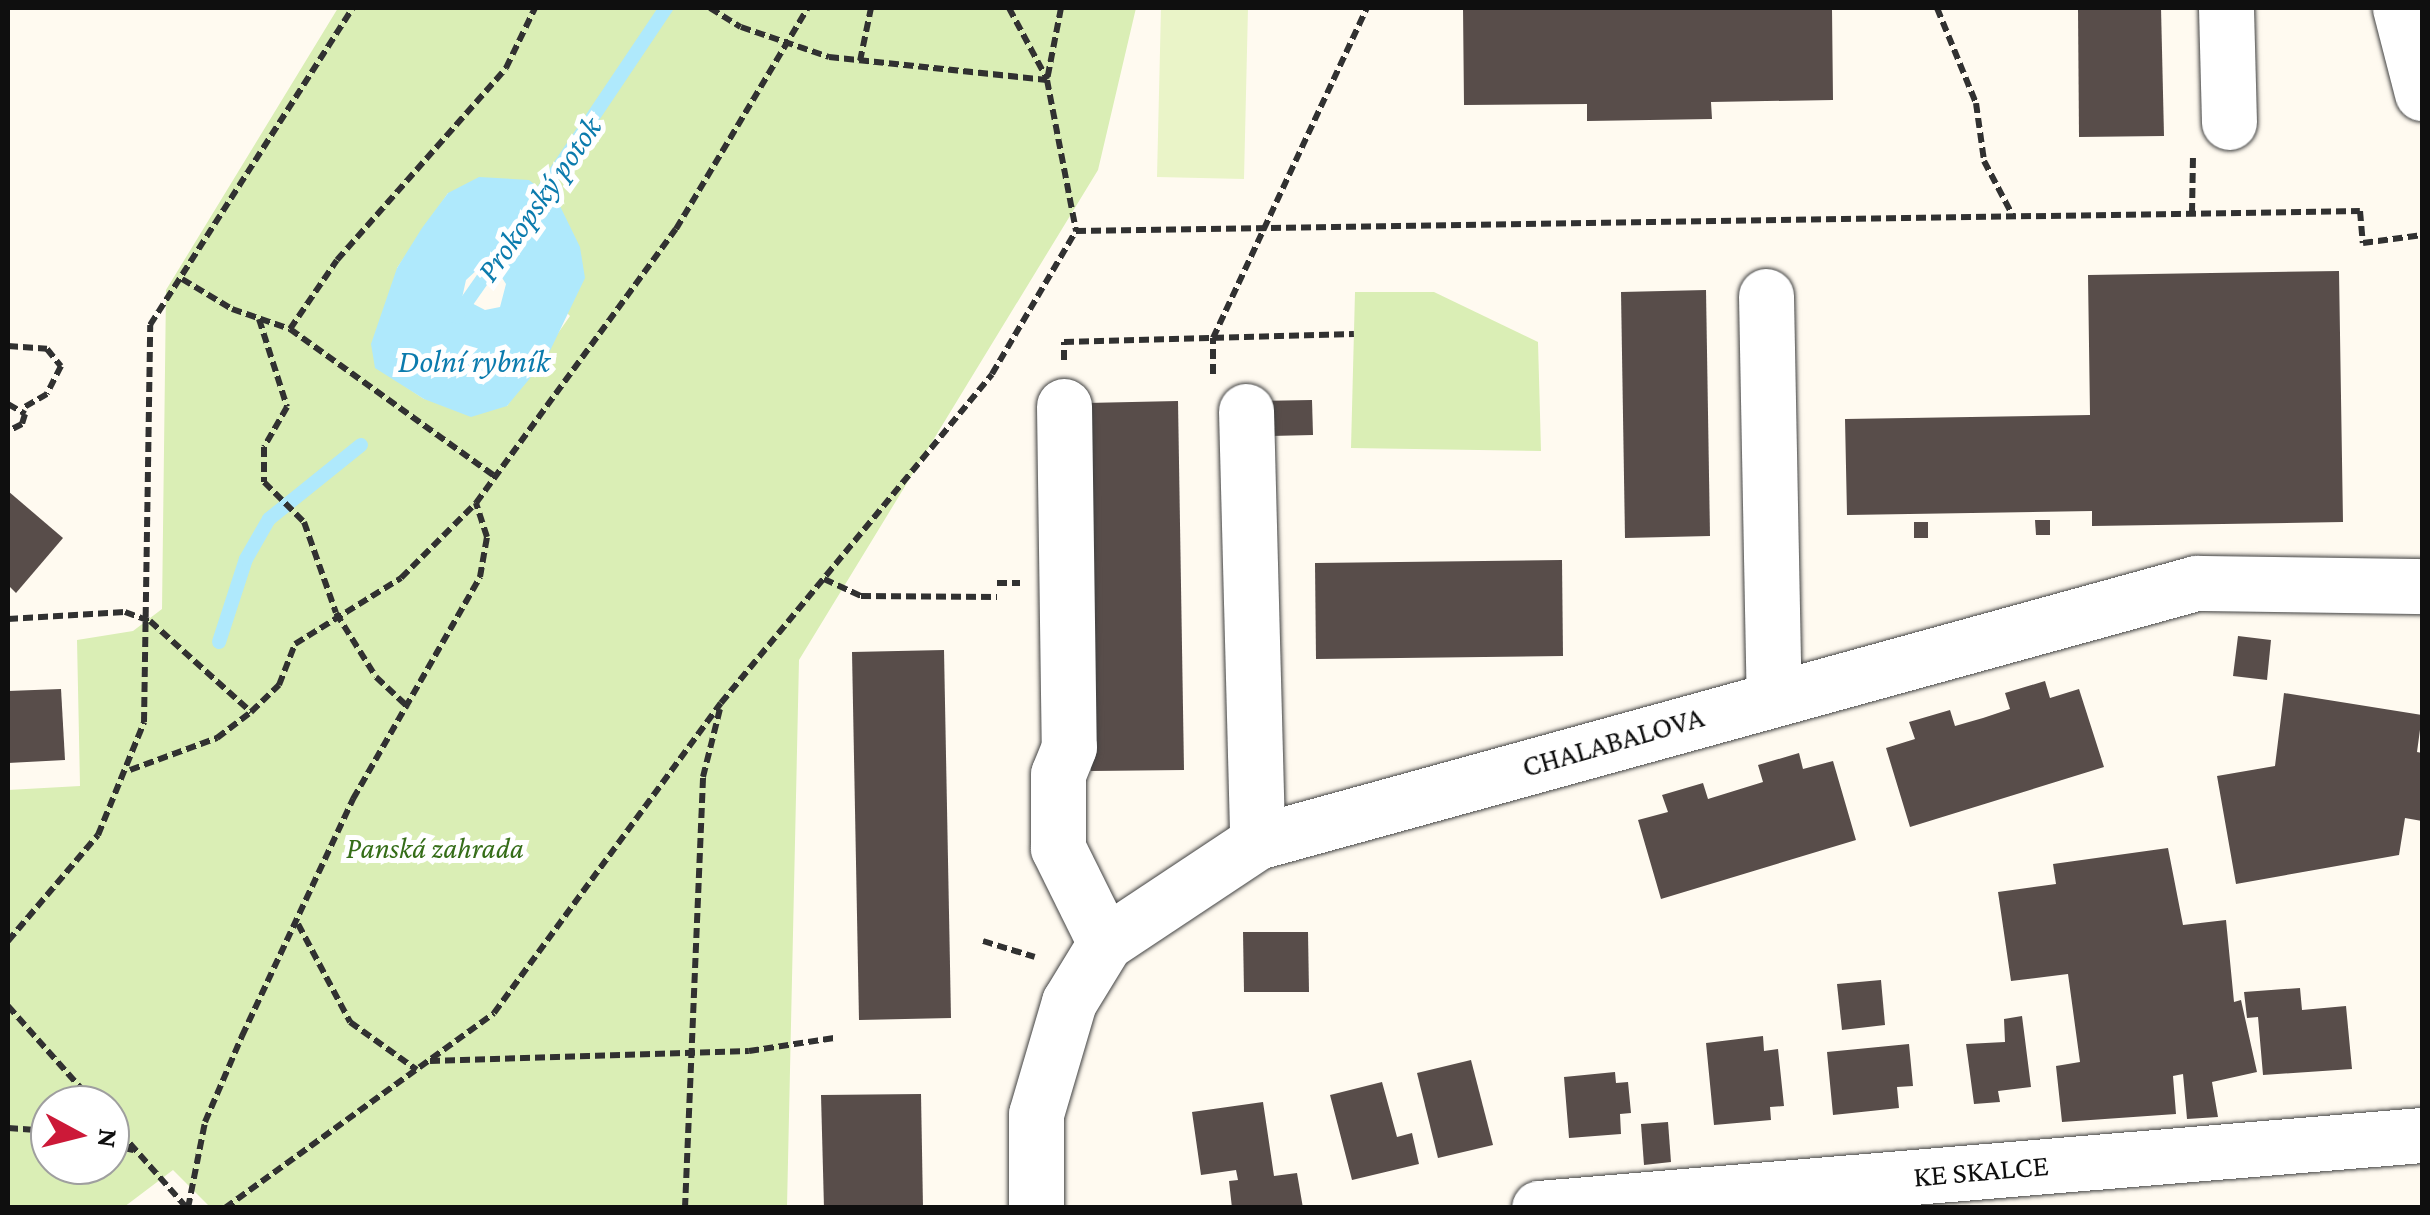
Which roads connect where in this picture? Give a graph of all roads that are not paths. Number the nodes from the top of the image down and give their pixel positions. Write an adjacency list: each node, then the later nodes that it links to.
1 (2226, 8): 4 (street)
2 (2400, 8): 3 (street)
3 (2422, 93)
4 (2229, 122)
5 (1766, 296): 9 (street)
6 (1064, 406): 11 (street)
7 (1246, 412): 10 (street)
8 (2422, 586): 9 (street, CHALABALOVA)
9 (1774, 697): 10 (street, CHALABALOVA)
10 (1258, 842): 11 (street, CHALABALOVA)
11 (1105, 943): 13 (street, CHALABALOVA)
12 (2422, 1135): 14 (street, KE SKALCE)
13 (1036, 1208)
14 (1539, 1208)

